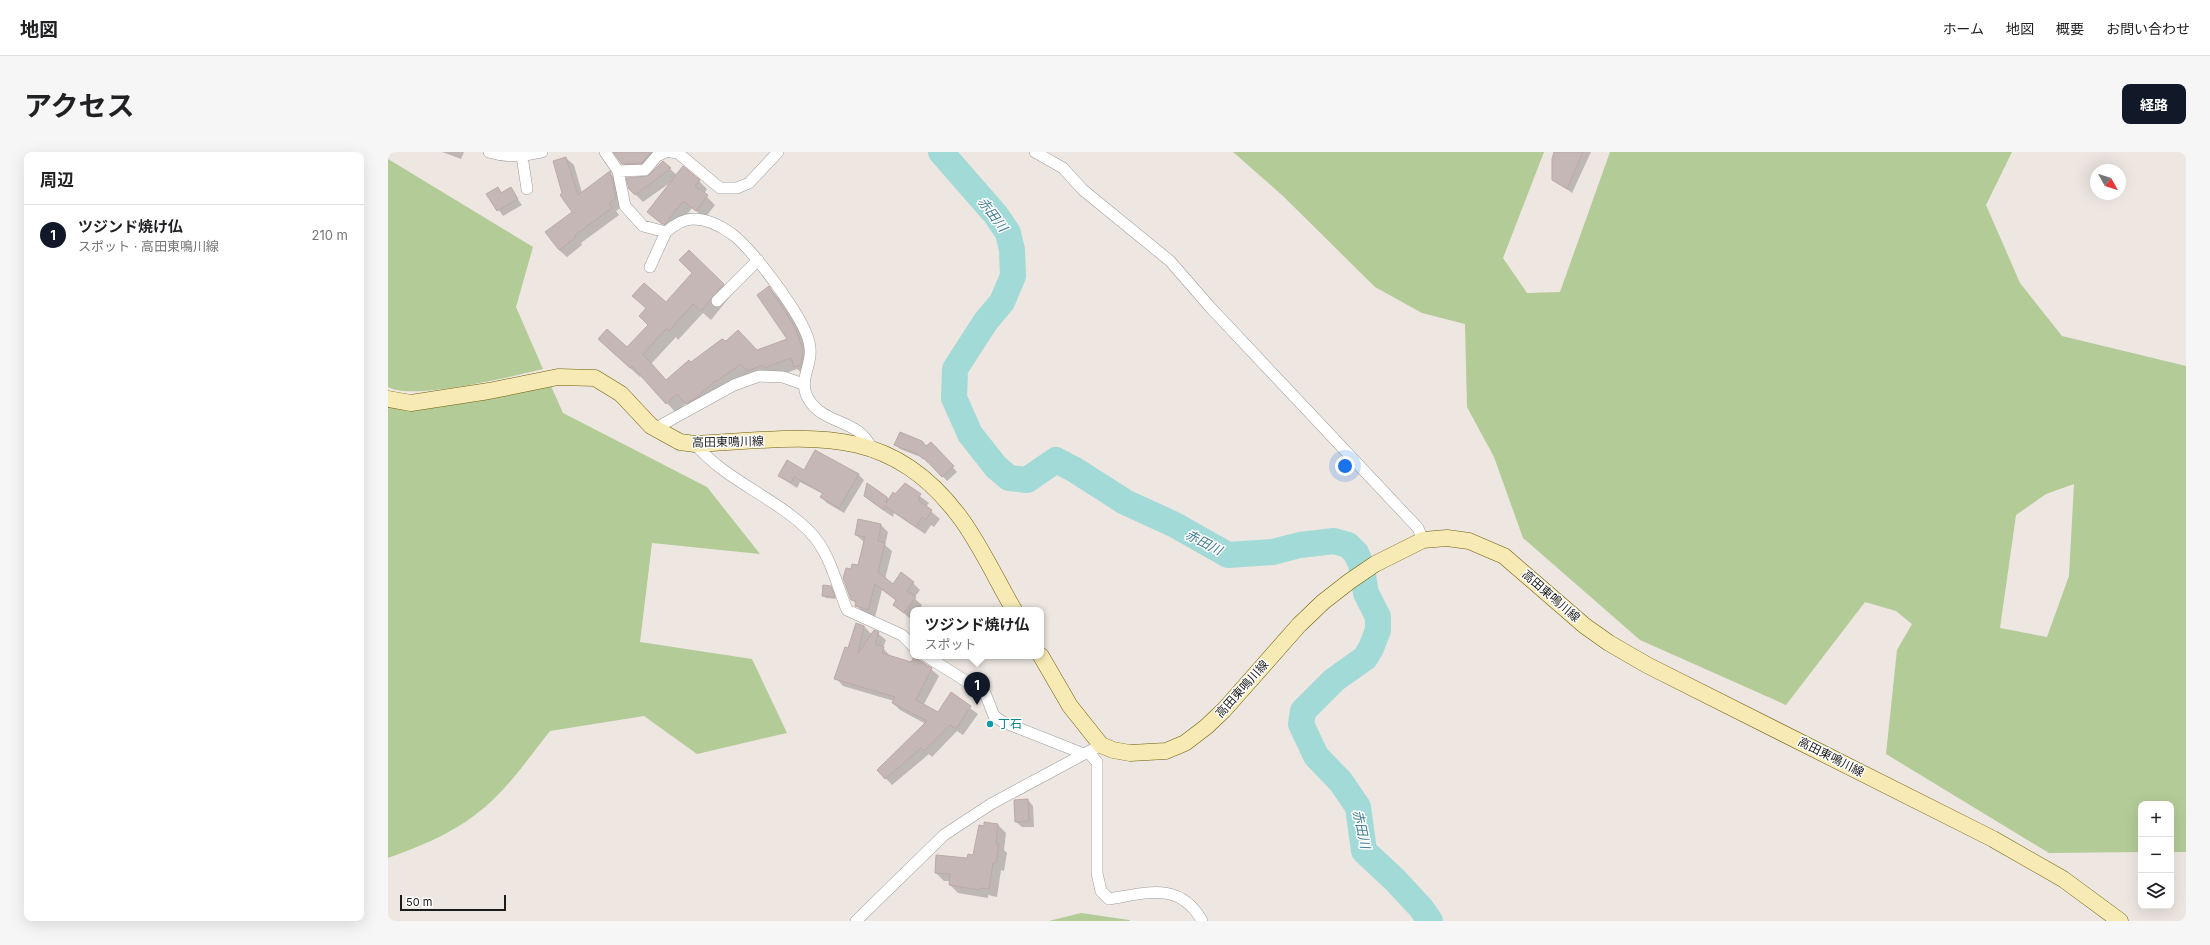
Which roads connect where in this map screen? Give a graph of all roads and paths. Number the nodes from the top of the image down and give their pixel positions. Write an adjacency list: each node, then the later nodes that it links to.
1 (490, 152): 8 (street)
2 (542, 152): 8 (street)
3 (605, 152): 9 (street)
4 (666, 152): 9 (street)
5 (671, 152): 6 (street)
6 (778, 152)
7 (1035, 152): 20 (street)
8 (522, 156): 10 (street)
9 (618, 171): 11 (street)
10 (527, 189)
11 (666, 232): 12 (street); 13 (street)
12 (758, 260): 14 (street); 15 (street)
13 (650, 267)
14 (717, 301)
15 (802, 384): 17 (street); 19 (street)
16 (388, 399): 17 (main road, 高田東鳴川線)
17 (656, 428): 18 (main road, 高田東鳴川線)
18 (695, 444): 19 (main road, 高田東鳴川線); 22 (street)
19 (873, 449): 21 (main road, 高田東鳴川線)
20 (1423, 540): 25 (main road, 高田東鳴川線); 28 (main road, 高田東鳴川線)
21 (1012, 607)
22 (910, 643)
23 (931, 659): 25 (street)
24 (1043, 659): 25 (main road)
25 (1091, 750): 26 (street); 27 (street)
26 (856, 921)
27 (1202, 921)
28 (2120, 921)

